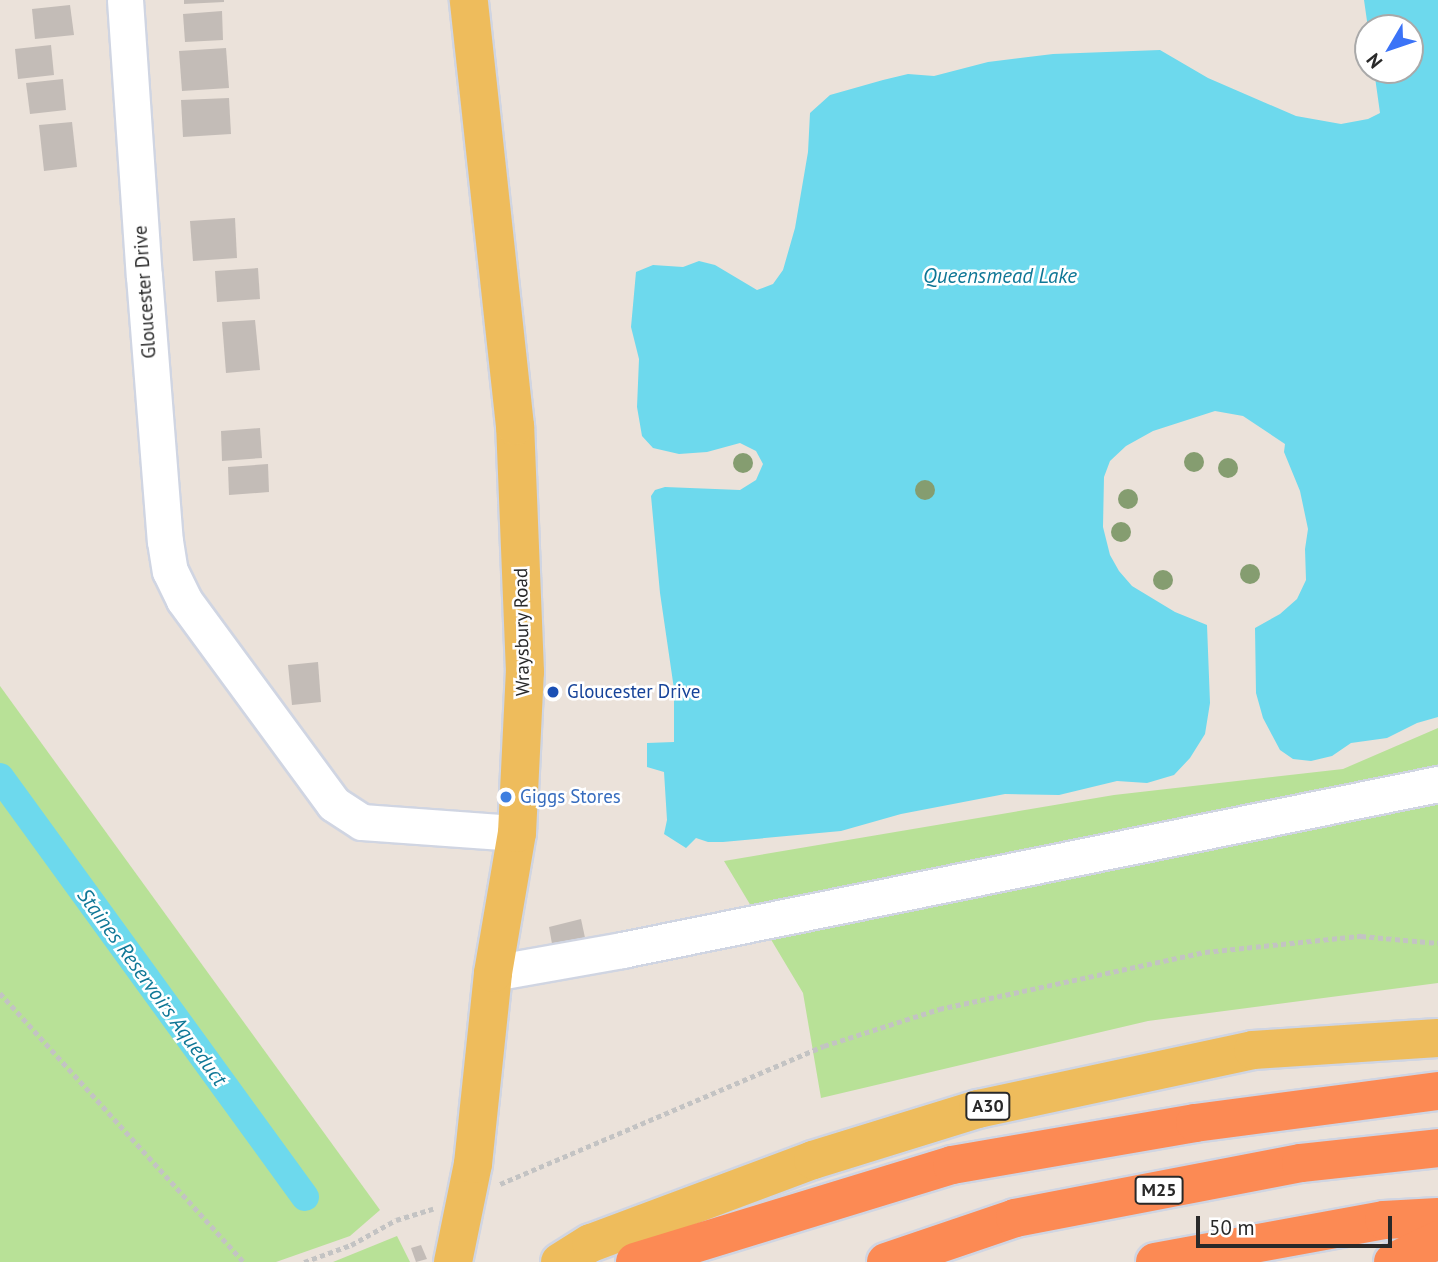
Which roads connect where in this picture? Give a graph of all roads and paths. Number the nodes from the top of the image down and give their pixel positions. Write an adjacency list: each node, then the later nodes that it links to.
1 (125, 0): 4 (street, Gloucester Drive)
2 (470, 0): 4 (main road, Wraysbury Road)
3 (1438, 784): 6 (street)
4 (517, 833): 6 (main road, Wraysbury Road)
5 (1438, 943): 11 (path)
6 (493, 973): 11 (main road, Wraysbury Road)
7 (0, 993): 14 (path)
8 (1438, 1038): 17 (main road, A30)
9 (1438, 1091): 18 (highway)
10 (1438, 1148): 19 (highway, M25)
11 (466, 1199): 15 (path); 16 (main road, Wraysbury Road)
12 (1438, 1217): 20 (highway)
13 (1438, 1240): 21 (highway)
14 (244, 1262)
15 (304, 1262)
16 (453, 1262)
17 (560, 1262)
18 (635, 1262)
19 (886, 1262)
20 (1155, 1262)
21 (1393, 1262)

